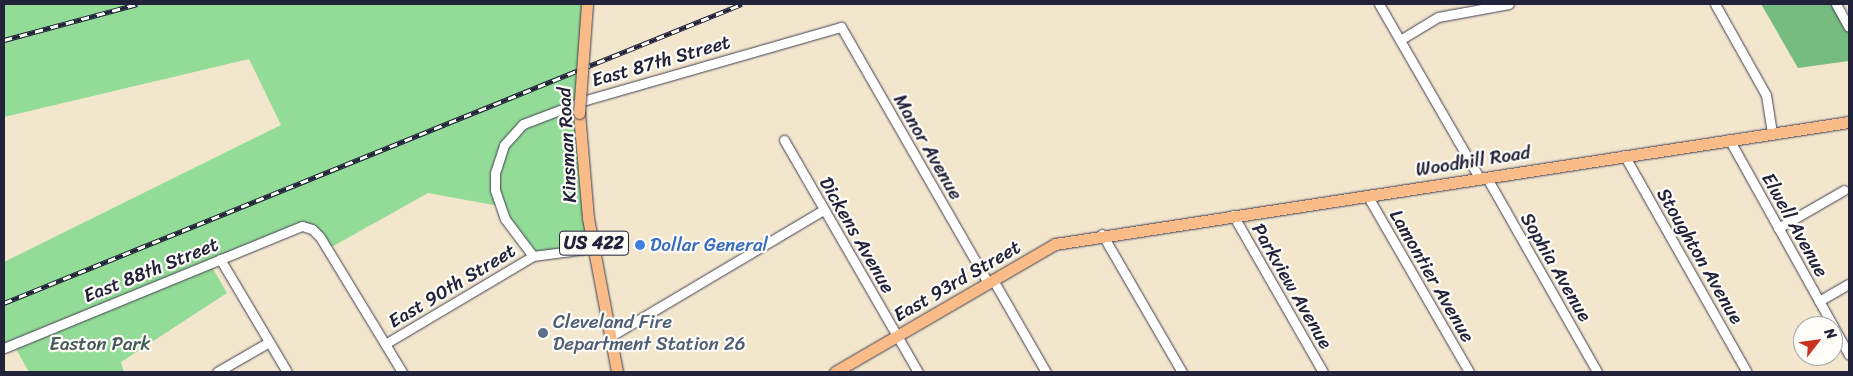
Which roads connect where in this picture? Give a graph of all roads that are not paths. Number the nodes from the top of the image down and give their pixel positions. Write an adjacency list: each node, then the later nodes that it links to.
1 (586, 4): 21 (main road, Kinsman Road / US 422, bridge)
2 (1380, 4): 8 (street, Sophia Avenue)
3 (1509, 4): 8 (street)
4 (1715, 4): 10 (street)
5 (1836, 4): 7 (street)
6 (841, 27): 22 (street, East 87th Street); 24 (street, Manor Avenue)
7 (1849, 27)
8 (1400, 40): 14 (street, Sophia Avenue)
9 (1849, 122): 10 (main road, Woodhill Road)
10 (1772, 133): 11 (main road, Woodhill Road)
11 (1730, 139): 13 (main road, Woodhill Road); 19 (street, Elwell Avenue)
12 (784, 140): 17 (street, Dickens Avenue)
13 (1624, 155): 14 (main road, Woodhill Road); 44 (street, Stoughton Avenue)
14 (1483, 178): 16 (main road, Woodhill Road); 43 (street, Sophia Avenue)
15 (1844, 190): 19 (street)
16 (1367, 195): 18 (main road, Woodhill Road); 42 (street, Lamontier Avenue)
17 (824, 210): 28 (street); 29 (street, Dickens Avenue)
18 (1232, 215): 20 (main road, Woodhill Road); 41 (street, Parkview Avenue)
19 (1778, 228): 26 (street, Elwell Avenue)
20 (1102, 234): 24 (main road, East 93rd Street); 40 (street)
21 (595, 248): 22 (street, East 90th Street); 28 (main road, Kinsman Road / US 422)
22 (533, 256): 31 (street, East 90th Street)
23 (220, 259): 30 (street); 31 (street, East 88th Street); 32 (street, East 88th Street)
24 (990, 282): 29 (main road, East 93rd Street); 39 (street, Manor Avenue)
25 (1849, 284): 26 (street)
26 (1819, 302): 27 (street, Elwell Avenue)
27 (1827, 316)
28 (611, 336): 36 (main road, Kinsman Road / US 422)
29 (896, 336): 37 (main road, East 93rd Street); 38 (street, Dickens Avenue)
30 (270, 342): 33 (street); 34 (street)
31 (385, 344): 35 (street)
32 (4, 348)
33 (217, 372)
34 (288, 372)
35 (402, 372)
36 (617, 372)
37 (835, 372)
38 (918, 372)
39 (1046, 372)
40 (1182, 372)
41 (1323, 372)
42 (1469, 372)
43 (1598, 372)
44 (1747, 372)

